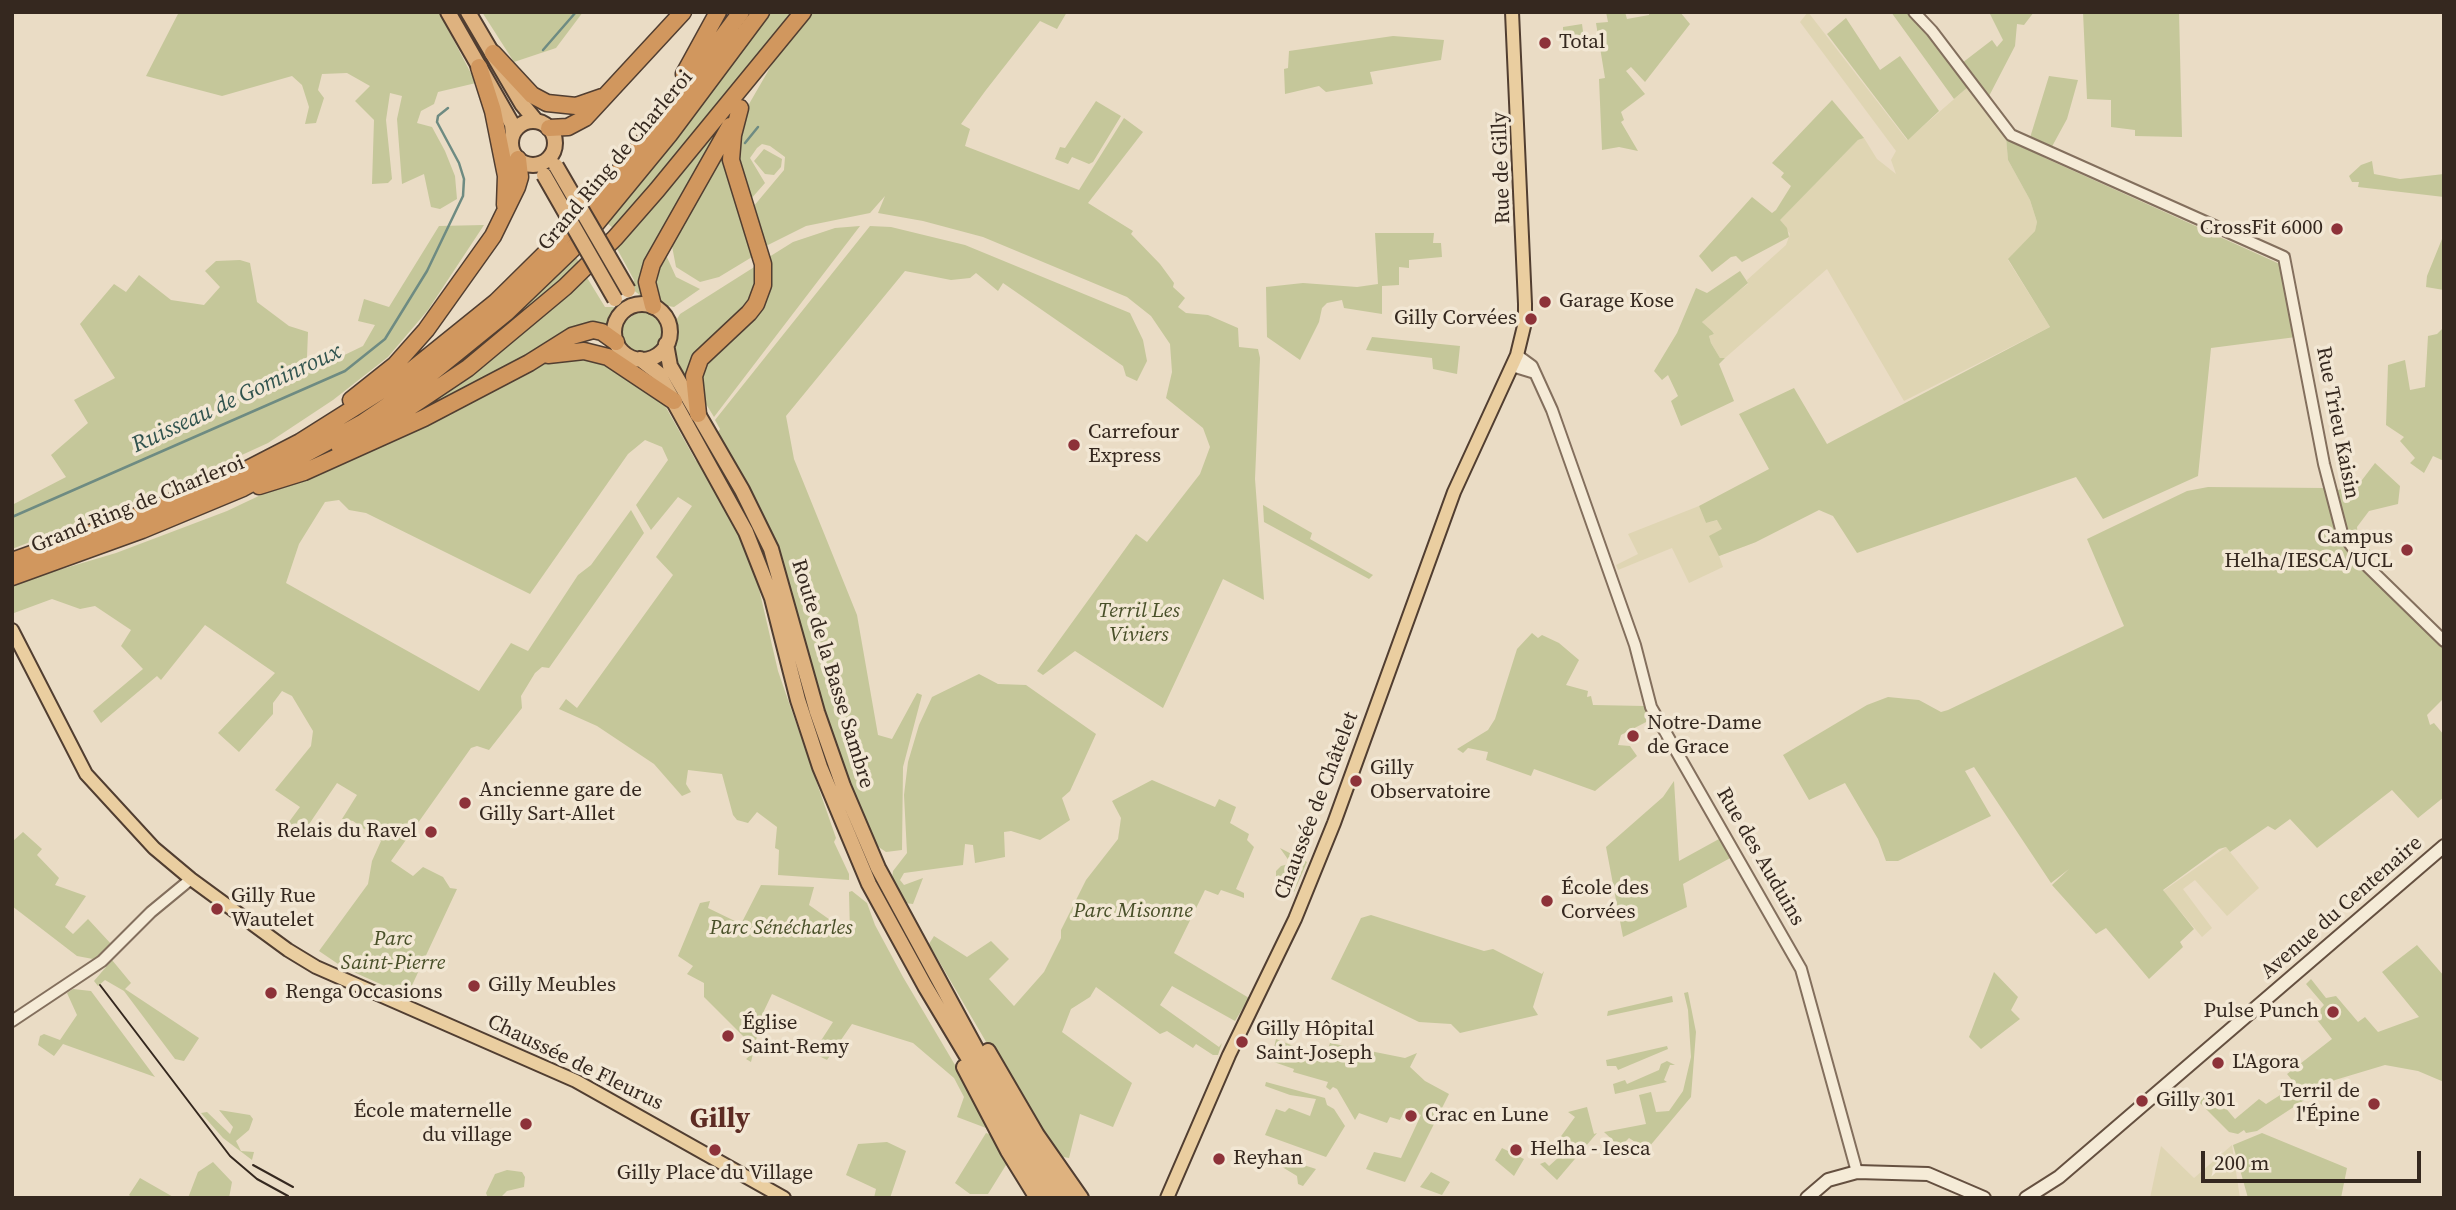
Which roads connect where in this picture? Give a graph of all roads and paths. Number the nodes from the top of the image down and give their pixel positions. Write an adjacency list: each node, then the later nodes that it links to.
1 (449, 12): 12 (highway)
2 (468, 12): 11 (highway)
3 (683, 12): 13 (highway)
4 (718, 12): 16 (highway)
5 (741, 12): 16 (highway, Grand Ring de Charleroi)
6 (761, 12): 32 (highway, Grand Ring de Charleroi)
7 (803, 12): 10 (highway)
8 (1512, 12): 27 (main road, Rue de Gilly)
9 (1914, 12): 35 (street, Rue Trieu Kaisin)
10 (785, 34): 14 (highway); 31 (highway)
11 (493, 54): 13 (highway); 15 (highway)
12 (479, 67): 17 (highway); 20 (highway)
13 (604, 96): 15 (highway)
14 (740, 108): 21 (highway); 29 (highway)
15 (543, 124): 17 (highway); 18 (highway)
16 (657, 125): 30 (highway, Grand Ring de Charleroi)
17 (513, 134): 19 (highway)
18 (554, 159): 19 (highway); 21 (highway, bridge)
19 (525, 162): 20 (highway); 22 (highway, bridge)
20 (505, 215): 30 (highway)
21 (648, 305): 22 (highway); 24 (highway)
22 (619, 316): 23 (highway)
23 (616, 342): 25 (highway); 26 (highway)
24 (666, 344): 26 (highway); 29 (highway, Route de la Basse Sambre)
25 (542, 355): 28 (highway); 31 (highway)
26 (640, 359): 28 (highway, Route de la Basse Sambre)
27 (1514, 360): 41 (street, Rue des Auduins); 47 (main road, Chaussée de Châtelet)
28 (674, 401): 39 (highway, Route de la Basse Sambre)
29 (698, 414): 38 (highway, Route de la Basse Sambre)
30 (300, 442): 33 (highway, Grand Ring de Charleroi)
31 (270, 485): 32 (highway)
32 (243, 488): 33 (highway, Grand Ring de Charleroi)
33 (14, 571)
34 (12, 629): 37 (main road, Chaussée de Fleurus)
35 (2444, 641)
36 (2444, 846): 50 (main road, Avenue du Centenaire)
37 (191, 879): 40 (street); 42 (main road, Chaussée de Fleurus)
38 (941, 985): 45 (highway, Route de la Basse Sambre); 46 (highway)
39 (934, 1003): 43 (highway); 44 (highway, Route de la Basse Sambre)
40 (12, 1021)
41 (1857, 1172): 48 (main road); 49 (main road)
42 (784, 1198)
43 (1037, 1198)
44 (1052, 1198)
45 (1066, 1198)
46 (1081, 1198)
47 (1167, 1198)
48 (1807, 1198)
49 (1984, 1198)
50 (2026, 1198)

